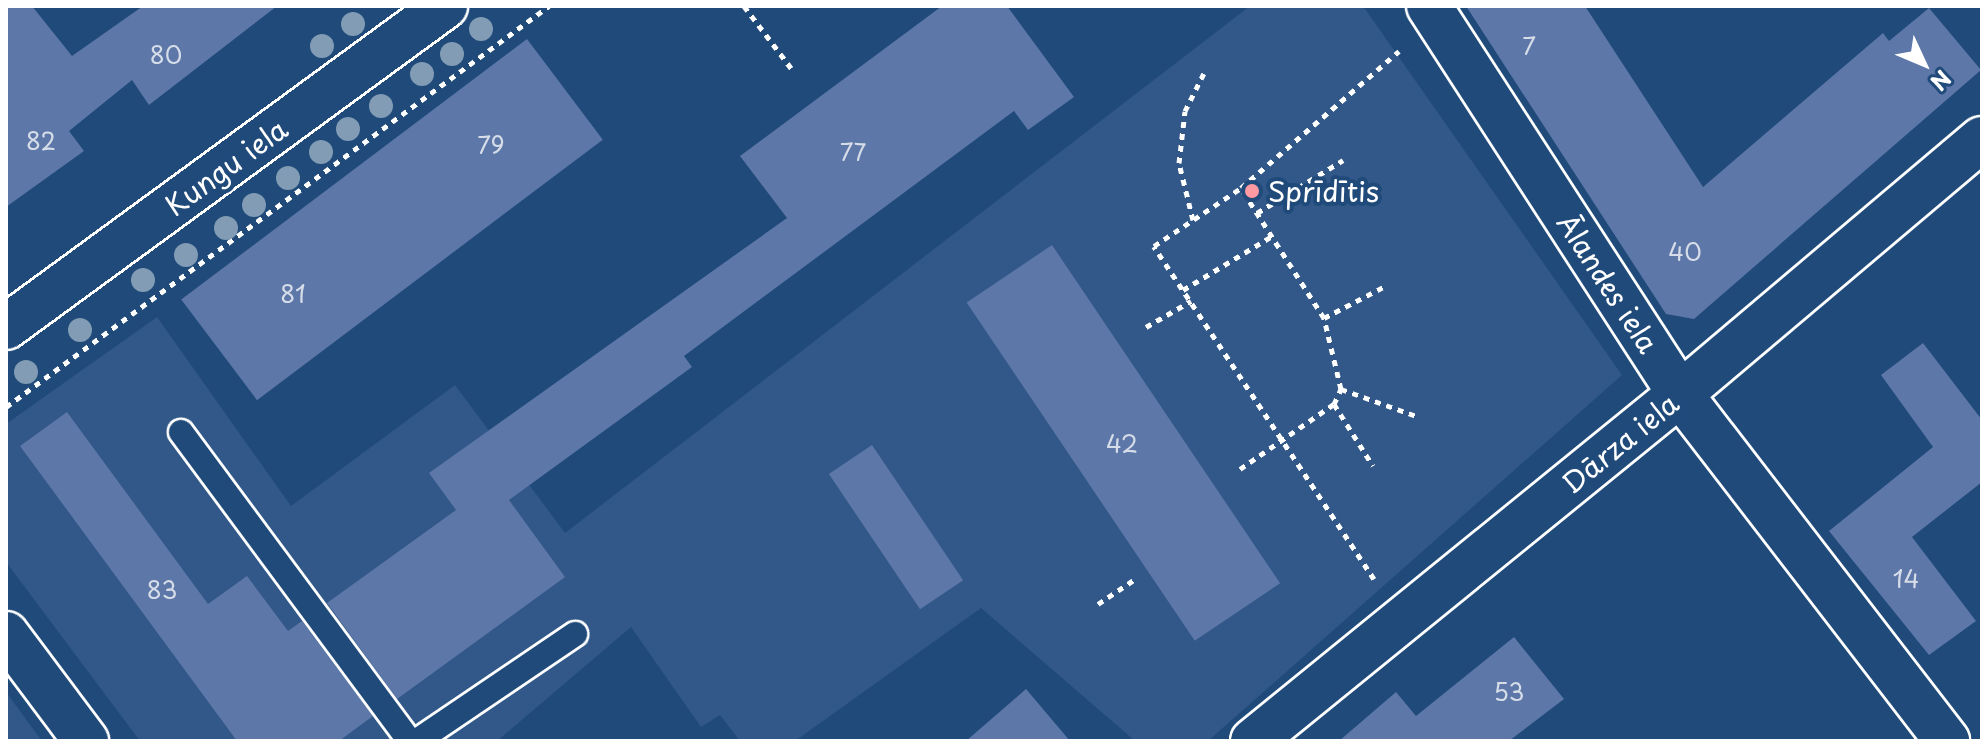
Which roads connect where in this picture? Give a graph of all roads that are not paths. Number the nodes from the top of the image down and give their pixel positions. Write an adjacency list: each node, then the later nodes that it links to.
1 (445, 6): 4 (street, Kungu iela)
2 (1433, 12): 5 (street, Ālandes iela)
3 (1982, 139): 5 (street, Dārza iela)
4 (6, 327)
5 (1680, 394): 12 (street, Dārza iela); 13 (street, Ālandes iela)
6 (181, 432): 10 (lane)
7 (6, 634): 9 (street)
8 (575, 634): 11 (lane)
9 (86, 741)
10 (410, 741)
11 (417, 741)
12 (1253, 741)
13 (1947, 741)

